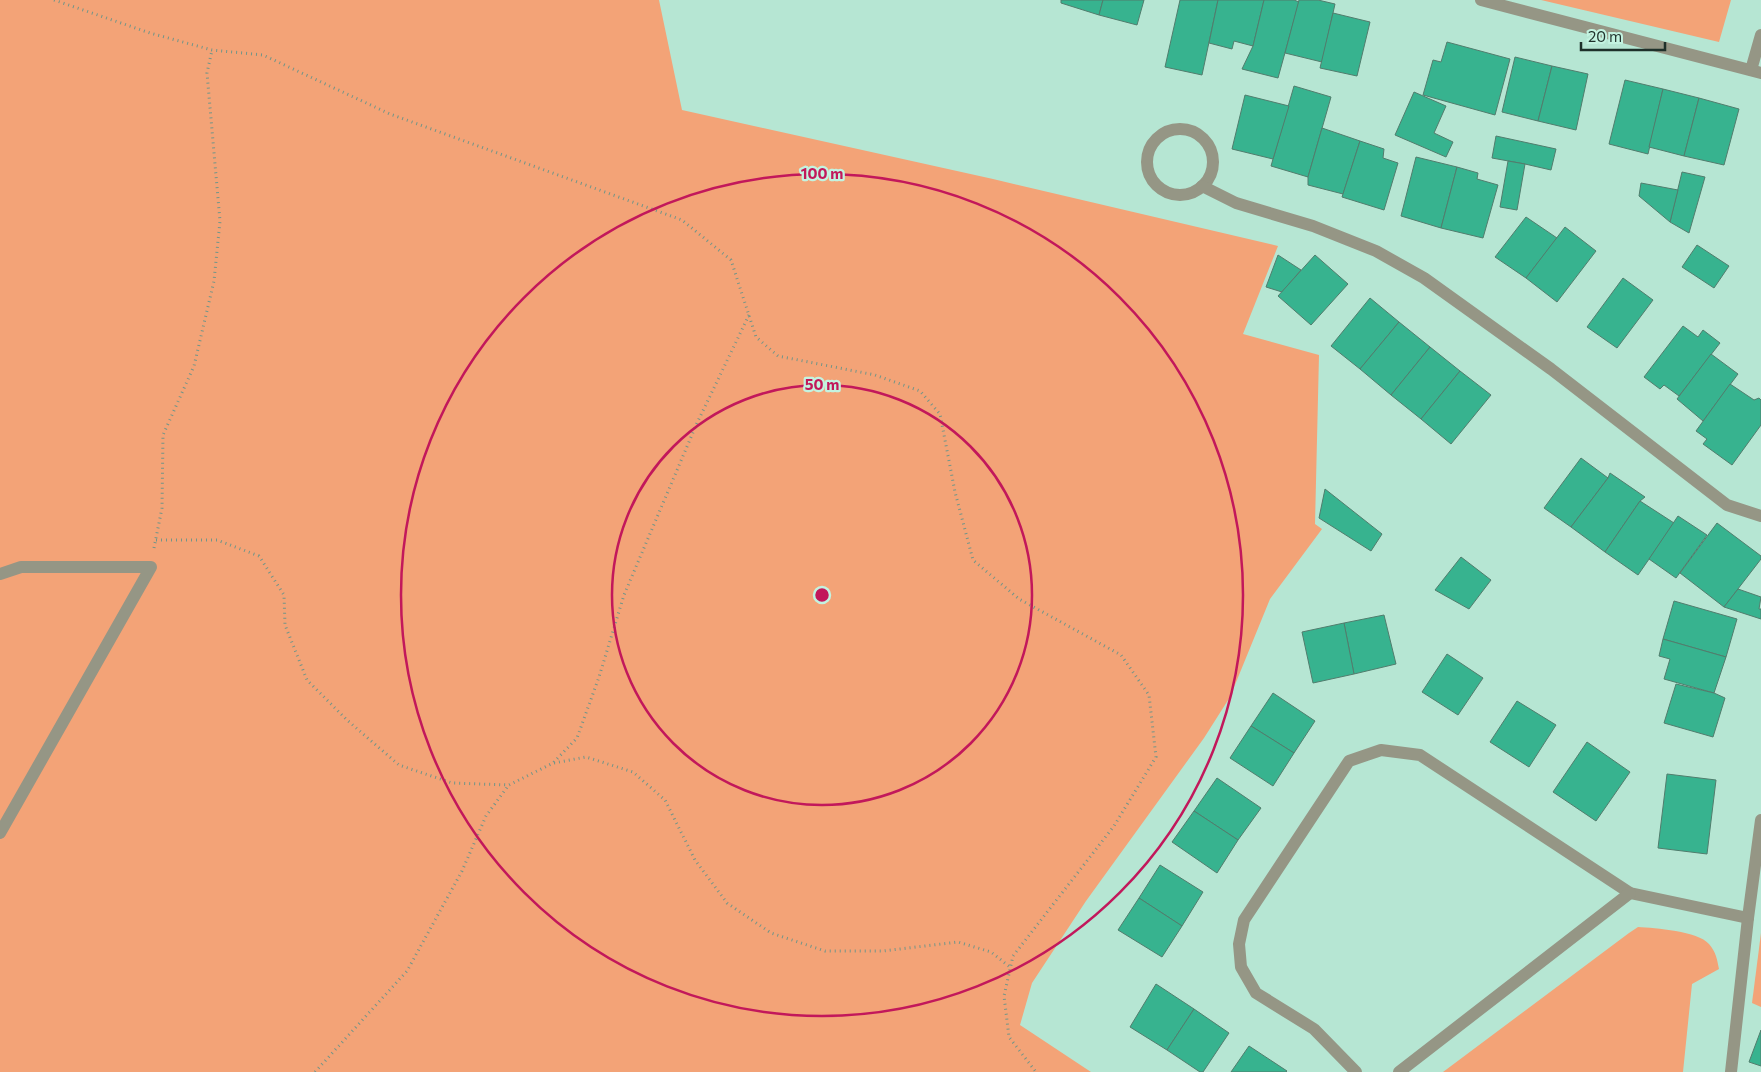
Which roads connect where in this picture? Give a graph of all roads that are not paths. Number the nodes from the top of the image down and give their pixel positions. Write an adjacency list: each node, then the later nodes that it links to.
1 (1481, 0): 3 (street)
2 (1761, 35): 3 (street)
3 (1756, 71)
4 (1202, 186): 4 (street); 5 (street)
5 (1761, 516)
6 (0, 574): 8 (street)
7 (1761, 820): 10 (street)
8 (0, 833)
9 (1630, 893): 10 (street); 11 (street); 12 (street)
10 (1748, 918): 13 (street)
11 (1356, 1072)
12 (1399, 1072)
13 (1731, 1072)

